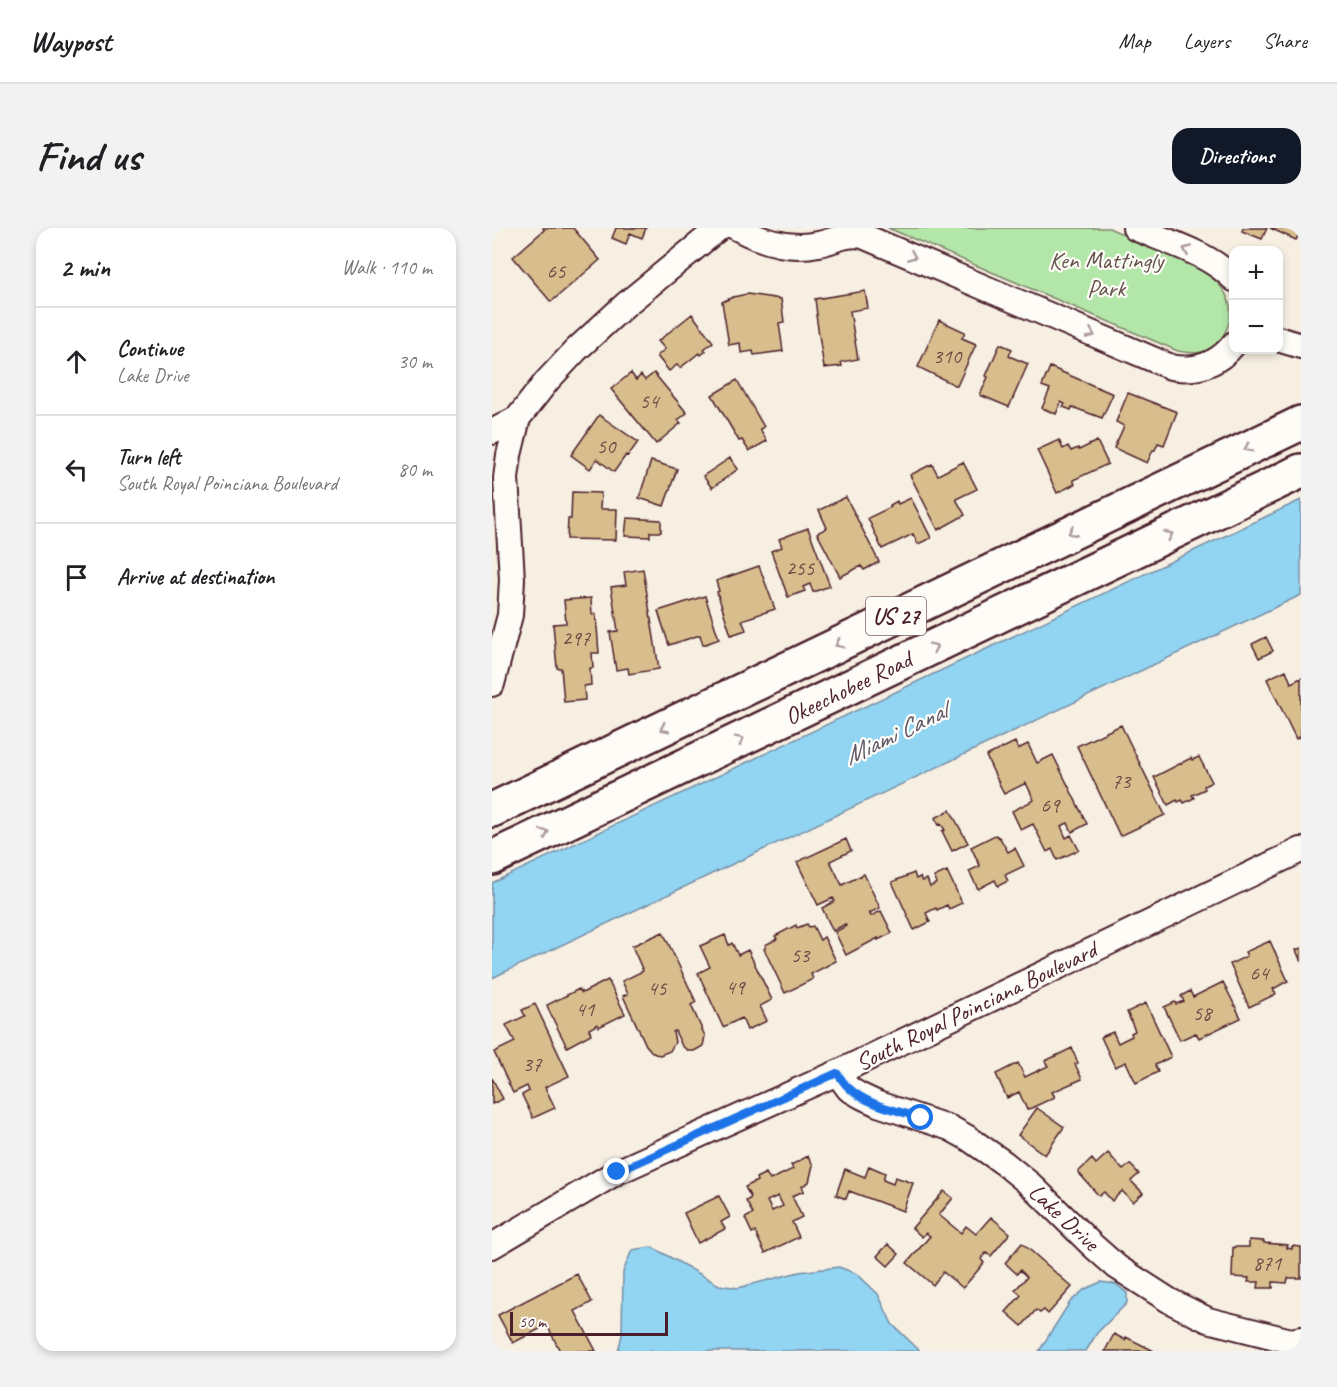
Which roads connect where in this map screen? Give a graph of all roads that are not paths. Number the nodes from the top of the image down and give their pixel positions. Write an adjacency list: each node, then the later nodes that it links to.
1 (719, 228): 8 (street)
2 (737, 228): 7 (street, one-way to 7)
3 (1135, 228): 4 (street, one-way to 3)
4 (1229, 275)
5 (1283, 341): 6 (street)
6 (1301, 346)
7 (1229, 349)
8 (518, 418): 10 (street); 15 (street)
9 (1301, 423): 18 (highway, Okeechobee Road / US 27, one-way to 18)
10 (492, 432)
11 (1301, 434): 14 (highway)
12 (1301, 471): 14 (highway, Okeechobee Road / US 27)
13 (492, 487): 15 (street)
14 (1254, 494): 20 (highway, Okeechobee Road / US 27, one-way to 14)
15 (508, 513): 16 (street)
16 (501, 554): 17 (street)
17 (492, 684)
18 (492, 810)
19 (1301, 850): 21 (street, South Royal Poinciana Boulevard)
20 (492, 858)
21 (837, 1073): 22 (street, South Royal Poinciana Boulevard); 23 (street, Lake Drive)
22 (492, 1246)
23 (1298, 1342)

